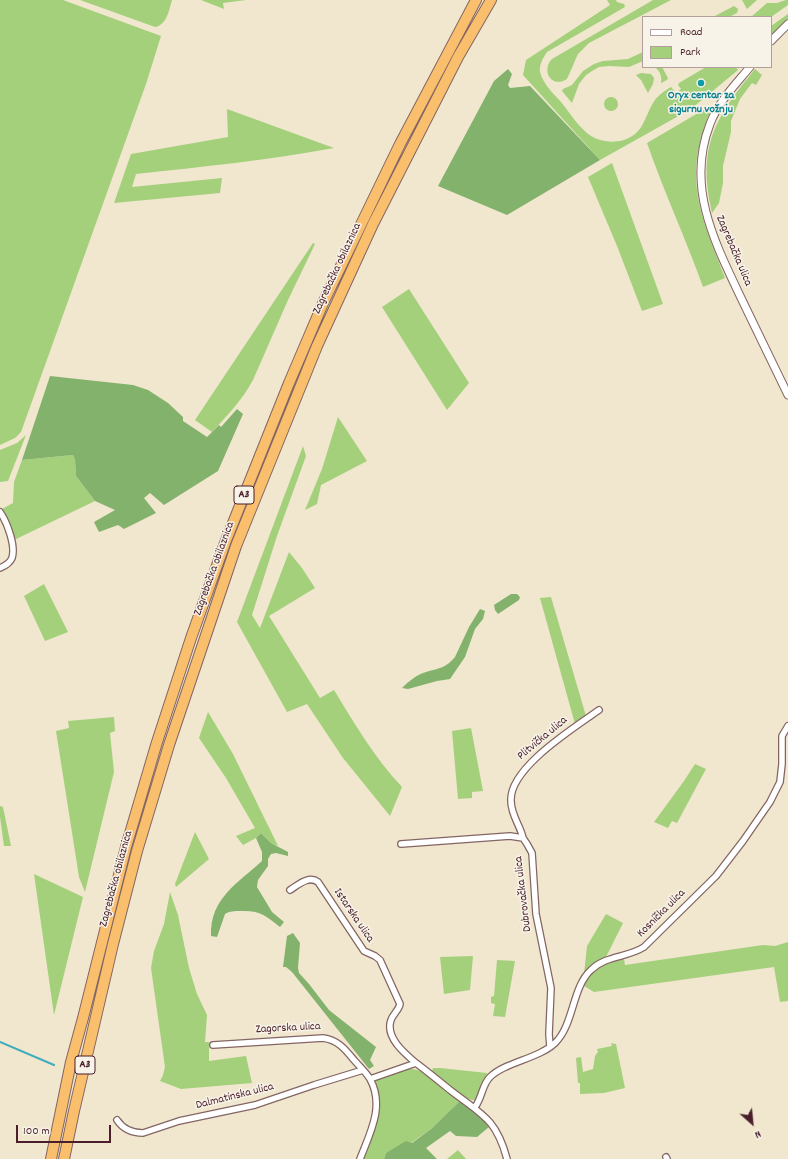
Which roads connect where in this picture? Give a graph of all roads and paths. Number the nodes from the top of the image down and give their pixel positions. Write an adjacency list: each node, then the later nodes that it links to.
1 (476, 0): 22 (highway, Zagrebačka obilaznica / A3)
2 (491, 0): 23 (highway, Zagrebačka obilaznica / A3)
3 (788, 24): 4 (street)
4 (772, 40)
5 (749, 68): 6 (street, Zagrebačka ulica)
6 (788, 395)
7 (0, 512): 8 (street)
8 (3, 522): 9 (street)
9 (0, 568)
10 (598, 710): 12 (street, Plitvička ulica)
11 (788, 726): 16 (street, Kosnička ulica)
12 (523, 838): 13 (street, Dubrovačka ulica); 16 (street, Dubrovačka ulica)
13 (401, 844)
14 (290, 890): 17 (street, Istarska ulica)
15 (213, 1045): 18 (street, Zagorska ulica)
16 (550, 1047): 20 (street, Kosnička ulica)
17 (416, 1063): 19 (street); 20 (street)
18 (363, 1070): 19 (street, Zagorska ulica); 21 (street, Dalmatinska ulica)
19 (370, 1079): 24 (street)
20 (476, 1108): 25 (street)
21 (117, 1120)
22 (51, 1159)
23 (64, 1159)
24 (360, 1159)
25 (507, 1159)

